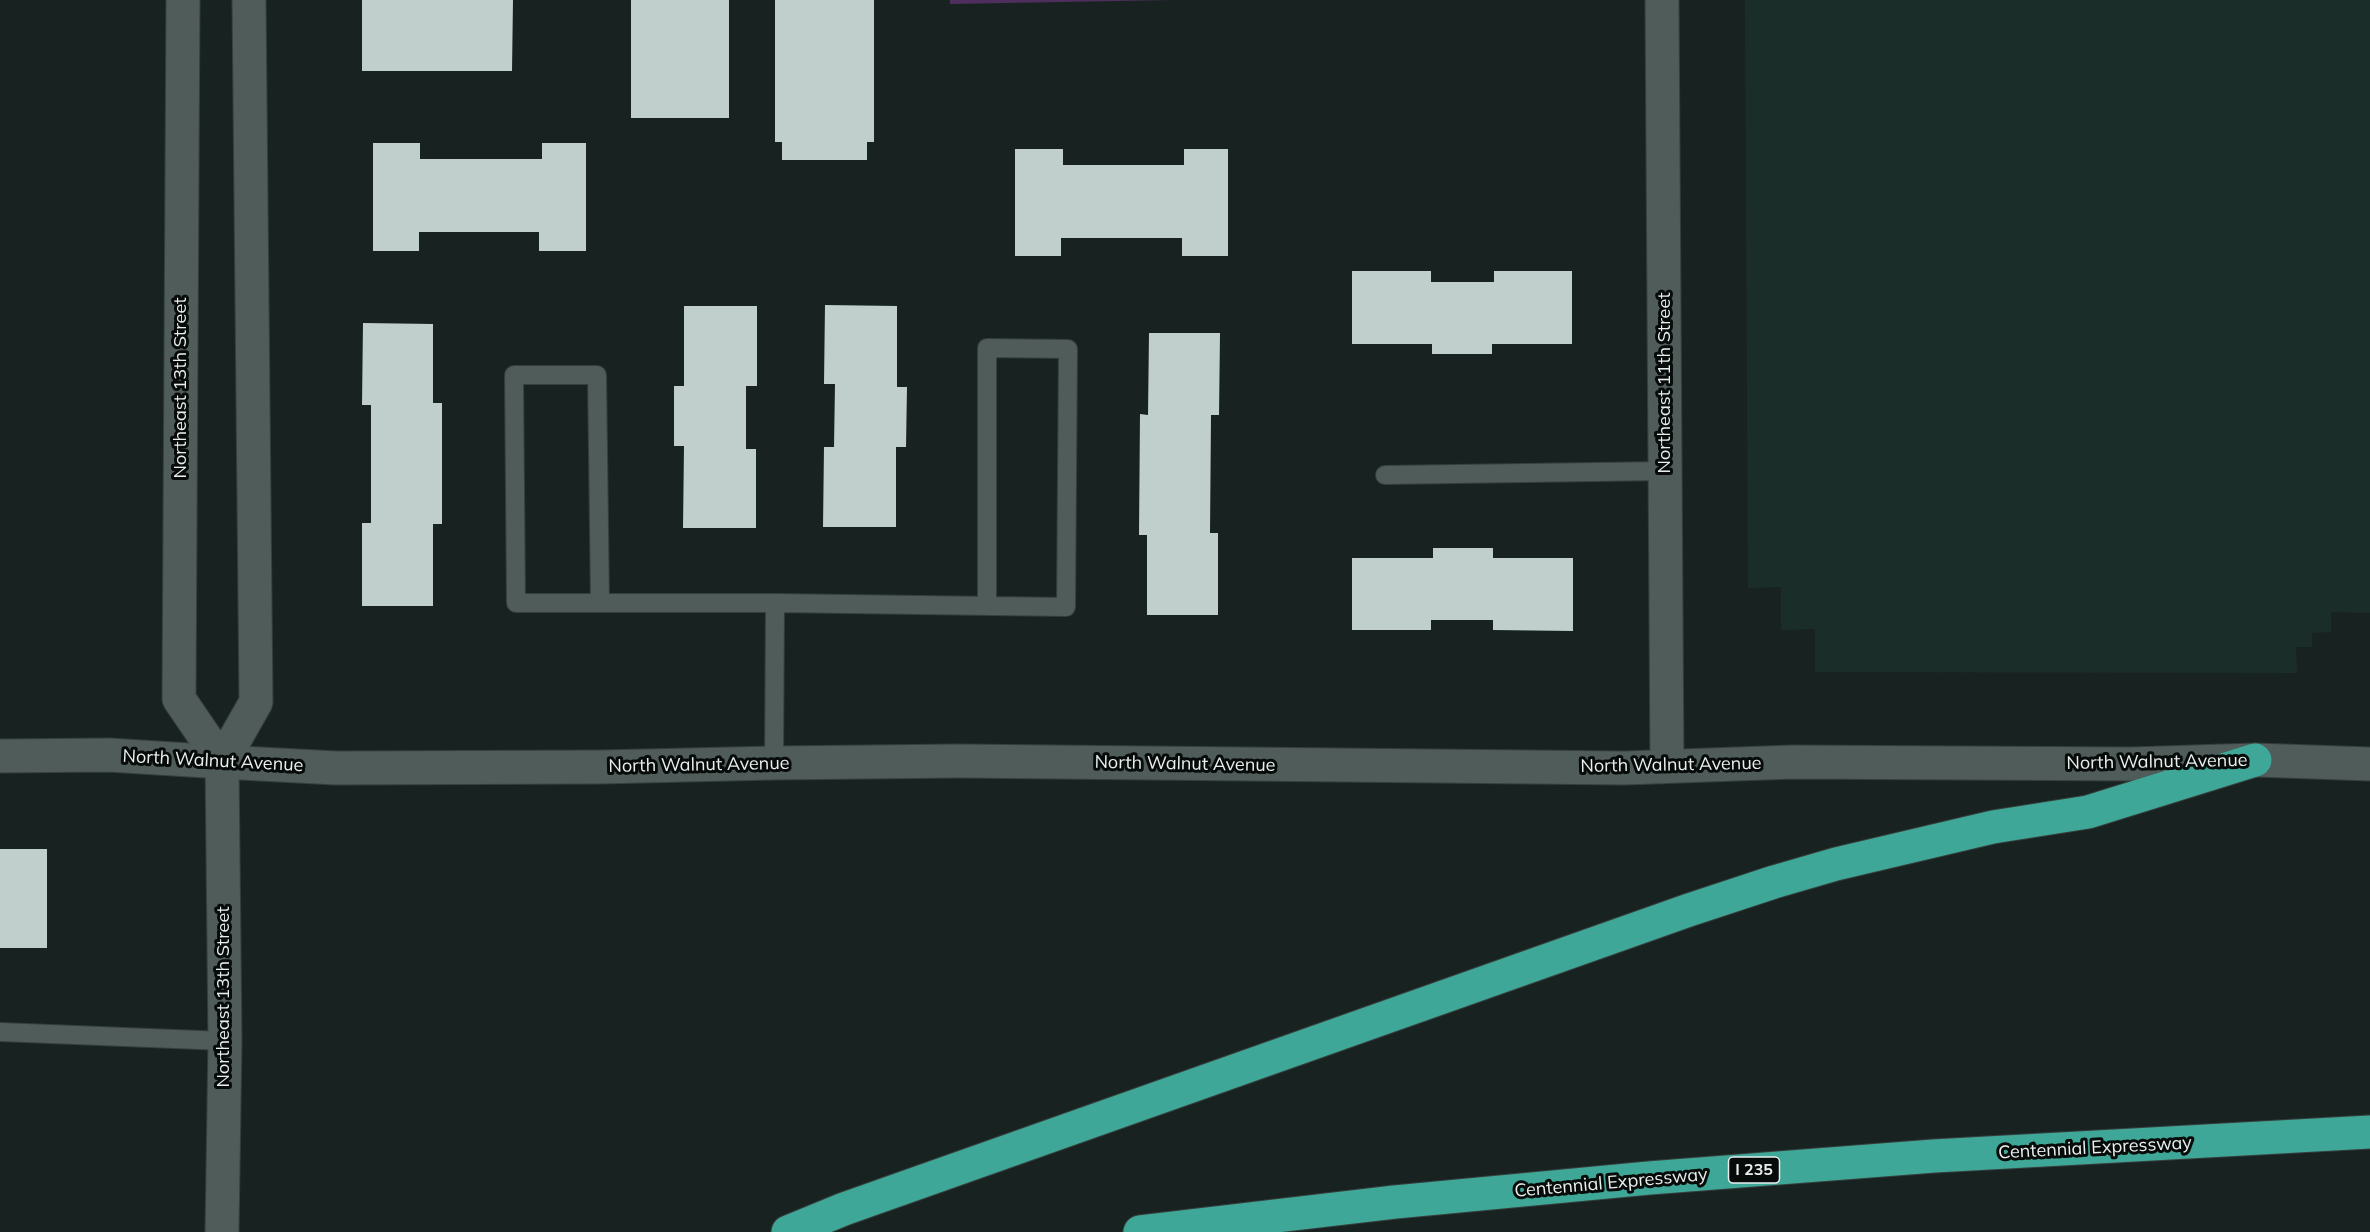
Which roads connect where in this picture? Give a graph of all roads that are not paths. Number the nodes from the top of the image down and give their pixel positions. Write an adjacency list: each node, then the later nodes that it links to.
1 (183, 0): 11 (main road, Northeast 13th Street)
2 (249, 0): 11 (main road)
3 (1662, 0): 4 (main road, Northeast 11th Street)
4 (1665, 471): 5 (lane); 14 (main road, Northeast 11th Street)
5 (1385, 475)
6 (600, 603): 6 (lane); 7 (lane)
7 (775, 603): 8 (lane); 12 (lane)
8 (987, 606): 8 (lane)
9 (0, 756): 11 (main road, North Walnut Avenue)
10 (2255, 760): 13 (main road, North Walnut Avenue); 14 (main road, North Walnut Avenue); 19 (highway)
11 (222, 762): 12 (main road, North Walnut Avenue); 16 (main road, Northeast 13th Street)
12 (774, 763): 14 (main road, North Walnut Avenue)
13 (2370, 764)
14 (1667, 766)
15 (0, 1032): 16 (lane)
16 (225, 1041): 18 (main road, Northeast 13th Street)
17 (2370, 1132): 20 (highway, Centennial Expressway / I 235)
18 (222, 1232)
19 (788, 1232)
20 (1140, 1232)

